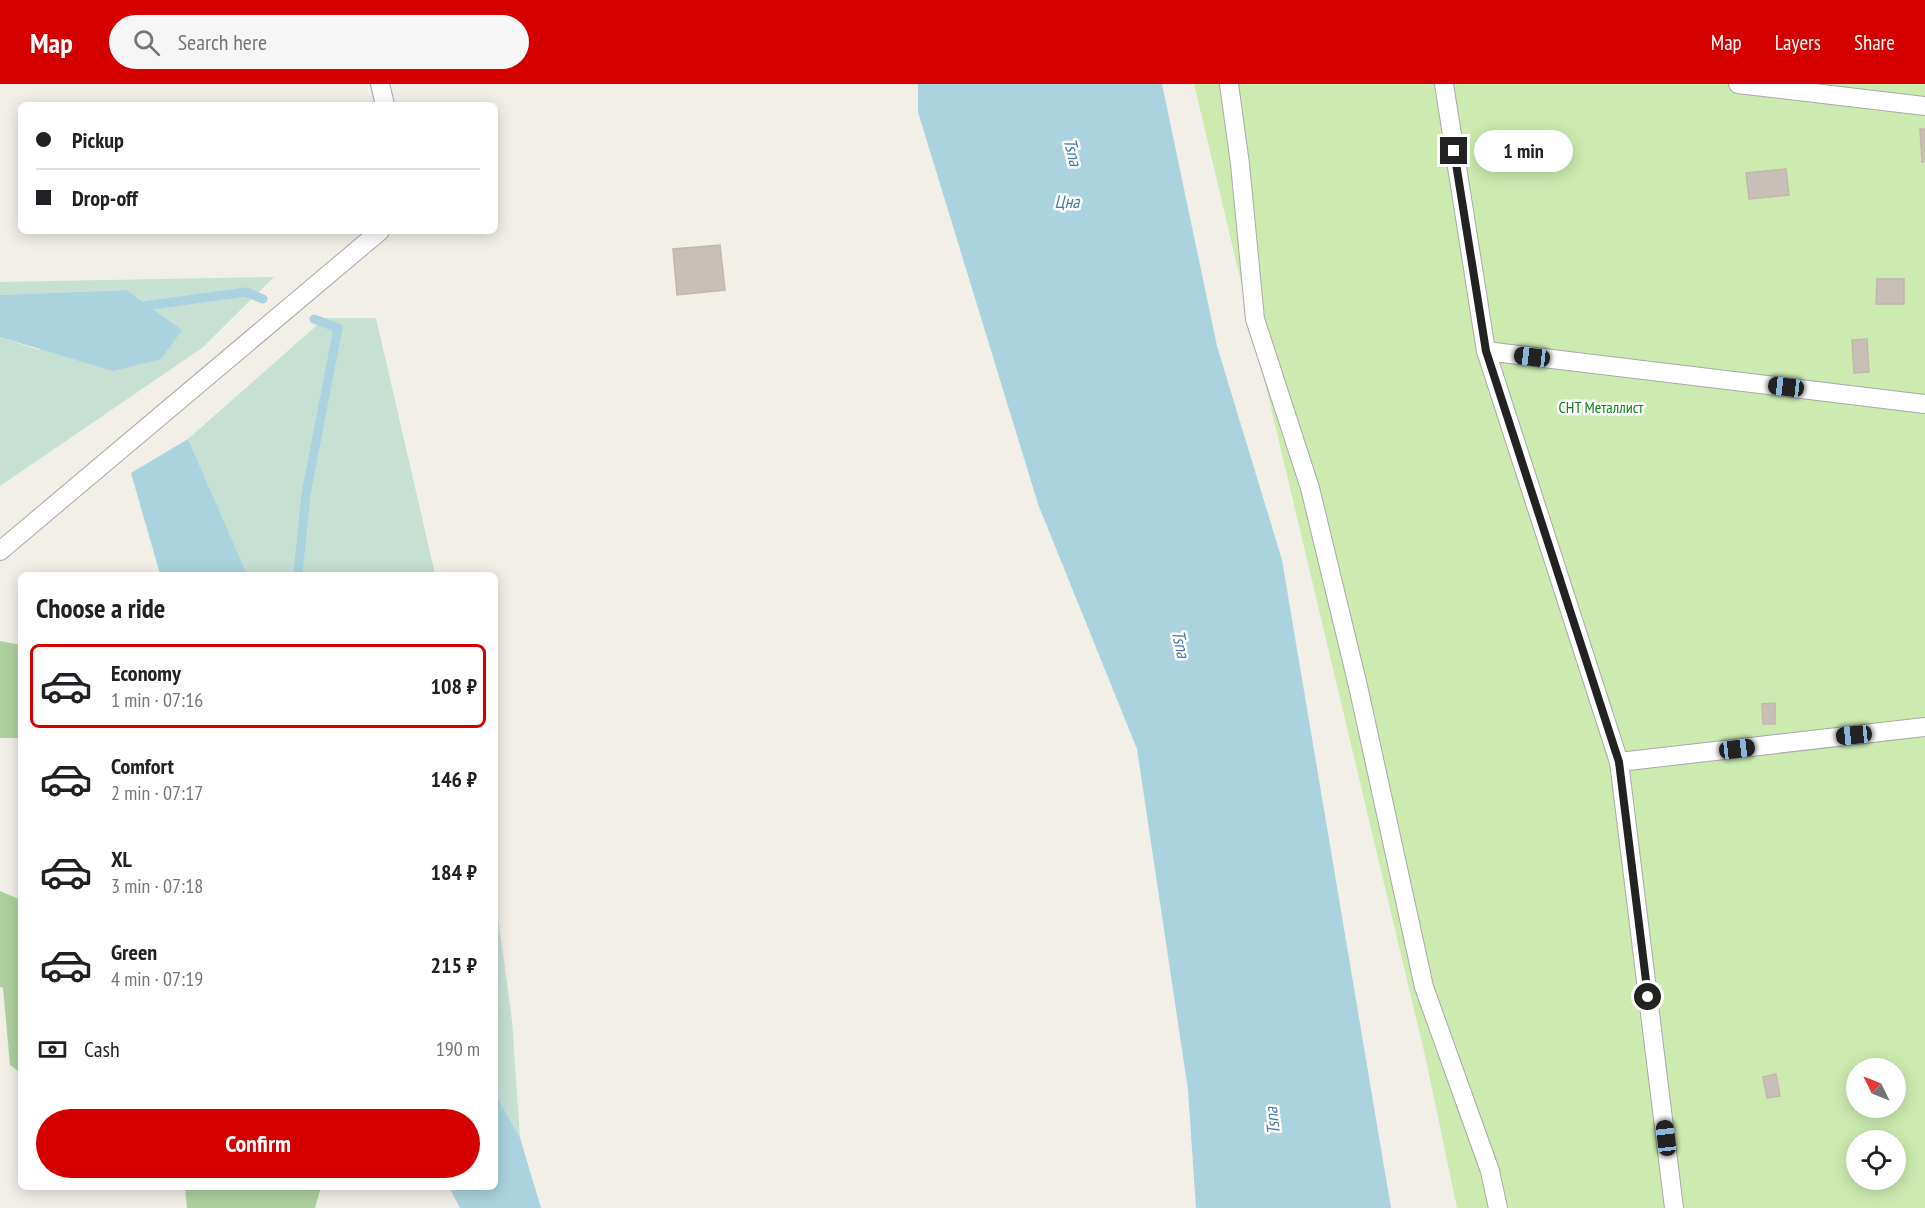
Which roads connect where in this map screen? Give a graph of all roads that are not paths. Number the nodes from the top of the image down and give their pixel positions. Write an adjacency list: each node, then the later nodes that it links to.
1 (380, 84): 5 (lane)
2 (1229, 84): 13 (lane)
3 (1444, 84): 8 (lane)
4 (1738, 84): 6 (lane)
5 (384, 102)
6 (1925, 106)
7 (376, 234): 10 (lane)
8 (1486, 351): 9 (lane); 12 (lane)
9 (1925, 404)
10 (0, 551)
11 (1925, 727): 12 (lane)
12 (1619, 762): 14 (lane)
13 (1498, 1208)
14 (1674, 1208)

